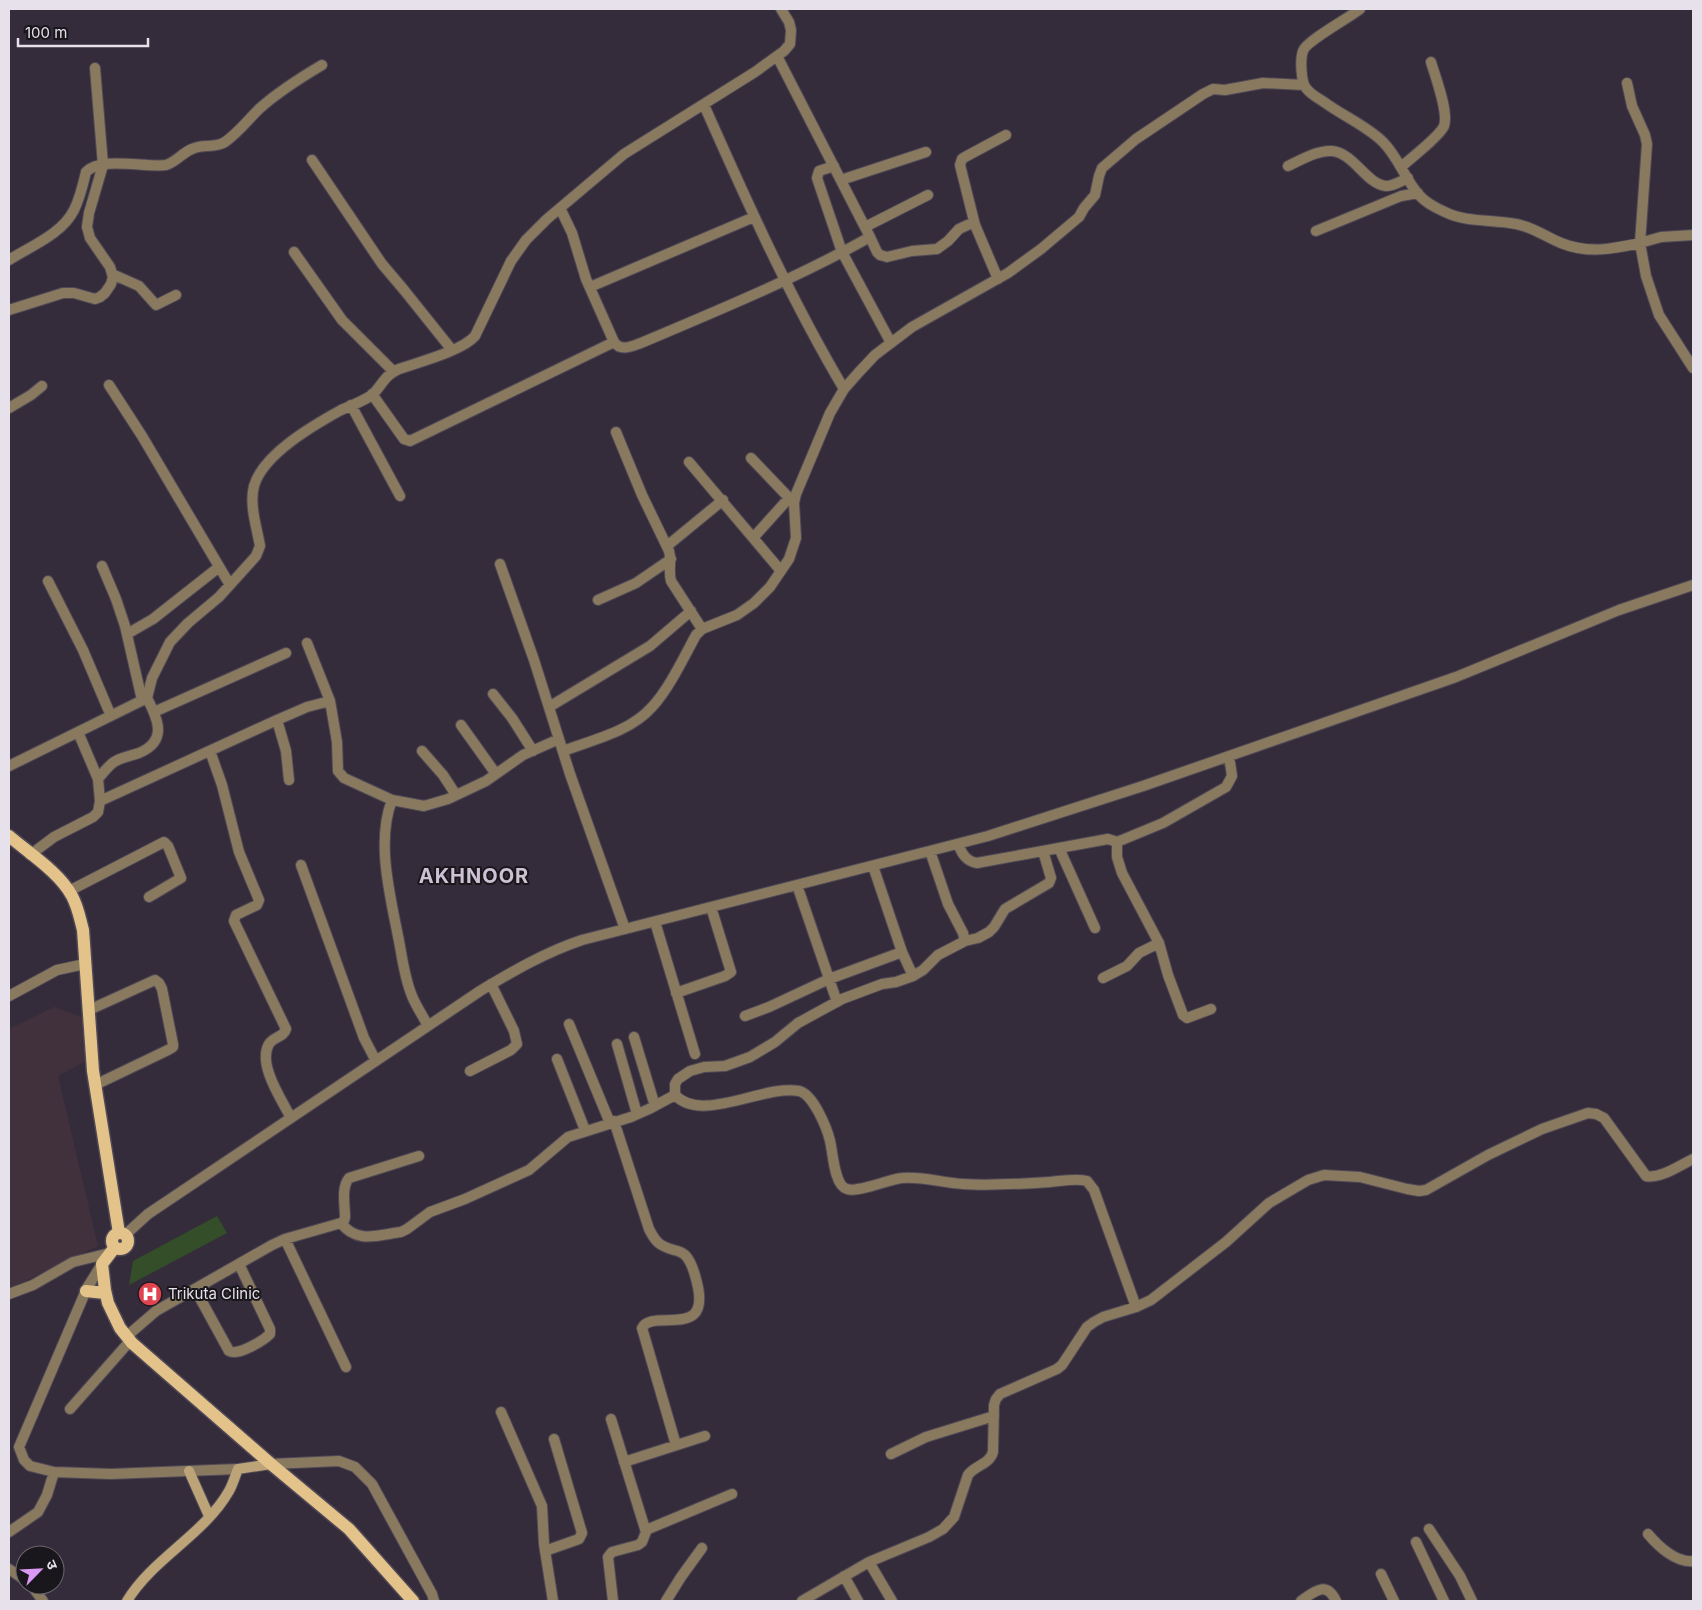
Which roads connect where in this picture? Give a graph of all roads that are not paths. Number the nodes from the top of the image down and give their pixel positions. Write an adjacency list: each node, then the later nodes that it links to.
1 (781, 9): 3 (street)
2 (1360, 9): 7 (street)
3 (777, 56): 9 (street); 14 (street)
4 (1430, 62): 16 (street)
5 (322, 65): 13 (street)
6 (95, 68): 13 (street)
7 (1302, 75): 16 (street); 33 (street)
8 (1627, 82): 28 (street)
9 (704, 105): 21 (street); 22 (street)
10 (1006, 135): 23 (street)
11 (926, 152): 18 (street)
12 (312, 160): 40 (street)
13 (98, 166): 31 (street); 32 (street)
14 (834, 166): 18 (street); 30 (street)
15 (1288, 166): 17 (street)
16 (1401, 167): 17 (street)
17 (1408, 178): 19 (street)
18 (841, 180): 24 (street)
19 (1418, 193): 25 (street); 28 (street)
20 (928, 195): 24 (street)
21 (560, 208): 35 (street); 40 (street)
22 (754, 217): 34 (street); 35 (street)
23 (974, 222): 27 (street); 33 (street)
24 (866, 227): 27 (street)
25 (1316, 231)
26 (1693, 235): 28 (street)
27 (870, 237): 30 (street)
28 (1640, 243): 41 (street)
29 (294, 252): 42 (street)
30 (842, 252): 34 (street); 39 (street)
31 (9, 260)
32 (112, 274): 36 (street); 37 (street)
33 (998, 279): 39 (street)
34 (785, 280): 38 (street); 45 (street)
35 (590, 287): 38 (street)
36 (176, 295)
37 (9, 310)
38 (614, 342): 46 (street)
39 (891, 343): 45 (street)
40 (452, 350): 42 (street)
41 (1693, 368)
42 (394, 372): 46 (street)
43 (109, 384): 60 (street)
44 (42, 386): 48 (street)
45 (844, 389): 54 (street)
46 (372, 394): 47 (street)
47 (351, 405): 52 (street); 63 (street)
48 (9, 408)
49 (616, 432): 56 (street)
50 (751, 458): 54 (street)
51 (689, 462): 53 (street)
52 (400, 496)
53 (723, 500): 55 (street); 56 (street)
54 (792, 500): 55 (street); 61 (street)
55 (754, 538): 61 (street)
56 (667, 546): 57 (street)
57 (671, 559): 65 (street); 66 (street)
58 (500, 564): 74 (street)
59 (102, 566): 68 (street)
60 (219, 567): 63 (street); 68 (street)
61 (782, 571): 67 (street)
62 (48, 581): 76 (street)
63 (230, 585): 72 (street)
64 (1693, 585): 85 (street)
65 (598, 600)
66 (691, 611): 67 (street); 74 (street)
67 (702, 629): 84 (street)
68 (126, 634): 72 (street)
69 (307, 643): 73 (street)
70 (286, 653): 75 (street)
71 (493, 694): 83 (street)
72 (144, 699): 75 (street); 76 (street)
73 (330, 701): 77 (street); 92 (street)
74 (549, 707): 80 (street)
75 (154, 712): 88 (street)
76 (111, 716): 79 (street)
77 (277, 720): 81 (street); 89 (street)
78 (460, 725): 87 (street)
79 (78, 732): 86 (street); 88 (street)
80 (559, 739): 83 (street); 84 (street)
81 (210, 751): 91 (street); 135 (street)
82 (422, 751): 90 (street)
83 (533, 751): 87 (street)
84 (564, 754): 108 (street)
85 (1229, 756): 94 (street); 95 (street)
86 (9, 766)
87 (496, 774): 90 (street)
88 (98, 779): 91 (street)
89 (289, 780)
90 (456, 795): 92 (street)
91 (100, 801): 99 (street)
92 (391, 805): 124 (street)
93 (9, 836): 99 (main road)
94 (1117, 842): 96 (street); 110 (street)
95 (958, 844): 97 (street); 98 (street)
96 (1059, 848): 98 (street); 107 (street)
97 (930, 851): 101 (street); 109 (street)
98 (1043, 851): 109 (street)
99 (34, 858): 103 (main road)
100 (301, 864): 129 (street)
101 (872, 866): 102 (street); 111 (street)
102 (797, 885): 105 (street); 115 (street)
103 (69, 891): 104 (street); 112 (main road)
104 (149, 897)
105 (711, 907): 106 (street); 117 (street)
106 (655, 922): 108 (street); 117 (street)
107 (1096, 928)
108 (624, 929): 116 (street)
109 (965, 941): 113 (street)
110 (1158, 942): 114 (street); 120 (street)
111 (902, 952): 113 (street); 115 (street)
112 (85, 964): 118 (street); 121 (main road)
113 (913, 976): 119 (street)
114 (1103, 978)
115 (829, 979): 119 (street); 122 (street)
116 (491, 984): 124 (street); 130 (street)
117 (676, 993): 127 (street)
118 (9, 996)
119 (837, 1002): 132 (street)
120 (1211, 1009)
121 (89, 1010): 131 (main road); 131 (street)
122 (745, 1016)
123 (569, 1024): 136 (street)
124 (428, 1026): 129 (street)
125 (634, 1037): 133 (street)
126 (617, 1044): 134 (street)
127 (695, 1054)
128 (557, 1059): 137 (street)
129 (376, 1061): 135 (street)
130 (470, 1071)
131 (95, 1085): 141 (main road)
132 (675, 1095): 133 (street); 150 (street)
133 (654, 1106): 134 (street)
134 (636, 1114): 136 (street)
135 (291, 1118): 141 (street)
136 (612, 1122): 137 (street); 159 (street)
137 (585, 1130): 140 (street)
138 (419, 1156): 140 (street)
139 (1693, 1159): 150 (street)
140 (341, 1223): 142 (street)
141 (122, 1234): 143 (main road)
142 (285, 1239): 145 (street); 152 (street)
143 (112, 1250): 144 (main road); 149 (street)
144 (102, 1264): 147 (street); 148 (main road)
145 (238, 1264): 146 (street); 146 (street)
146 (195, 1289): 151 (street)
147 (86, 1291): 148 (main road); 160 (street)
148 (105, 1293): 151 (main road)
149 (9, 1294)
150 (1136, 1307): 155 (street)
151 (128, 1338): 153 (street); 164 (main road)
152 (346, 1367)
153 (70, 1409)
154 (502, 1412): 176 (street)
155 (994, 1416): 162 (street); 178 (street)
156 (611, 1419): 163 (street)
157 (705, 1436): 159 (street)
158 (554, 1439): 176 (street)
159 (676, 1445): 163 (street)
160 (18, 1447): 161 (street); 167 (street)
161 (9, 1454)
162 (891, 1454)
163 (624, 1462): 171 (street)
164 (271, 1464): 165 (street); 182 (main road); 183 (street)
165 (238, 1469): 166 (street); 169 (street)
166 (190, 1471): 167 (street); 169 (street)
167 (54, 1472): 172 (street)
168 (732, 1494): 171 (street)
169 (209, 1516): 181 (street)
170 (1429, 1529): 194 (street)
171 (646, 1530): 185 (street)
172 (9, 1532)
173 (1648, 1534): 177 (street)
174 (1416, 1542): 193 (street)
175 (702, 1548): 186 (street)
176 (545, 1551): 184 (street)
177 (1693, 1561)
178 (869, 1562): 180 (street); 189 (street)
179 (1381, 1574): 192 (street)
180 (844, 1576): 187 (street); 188 (street)
181 (127, 1601)
182 (413, 1601)
183 (434, 1601)
184 (553, 1601)
185 (613, 1601)
186 (666, 1601)
187 (802, 1601)
188 (858, 1601)
189 (892, 1601)
190 (1301, 1601): 191 (street)
191 (1336, 1601)
192 (1394, 1601)
193 (1444, 1601)
194 (1472, 1601)

